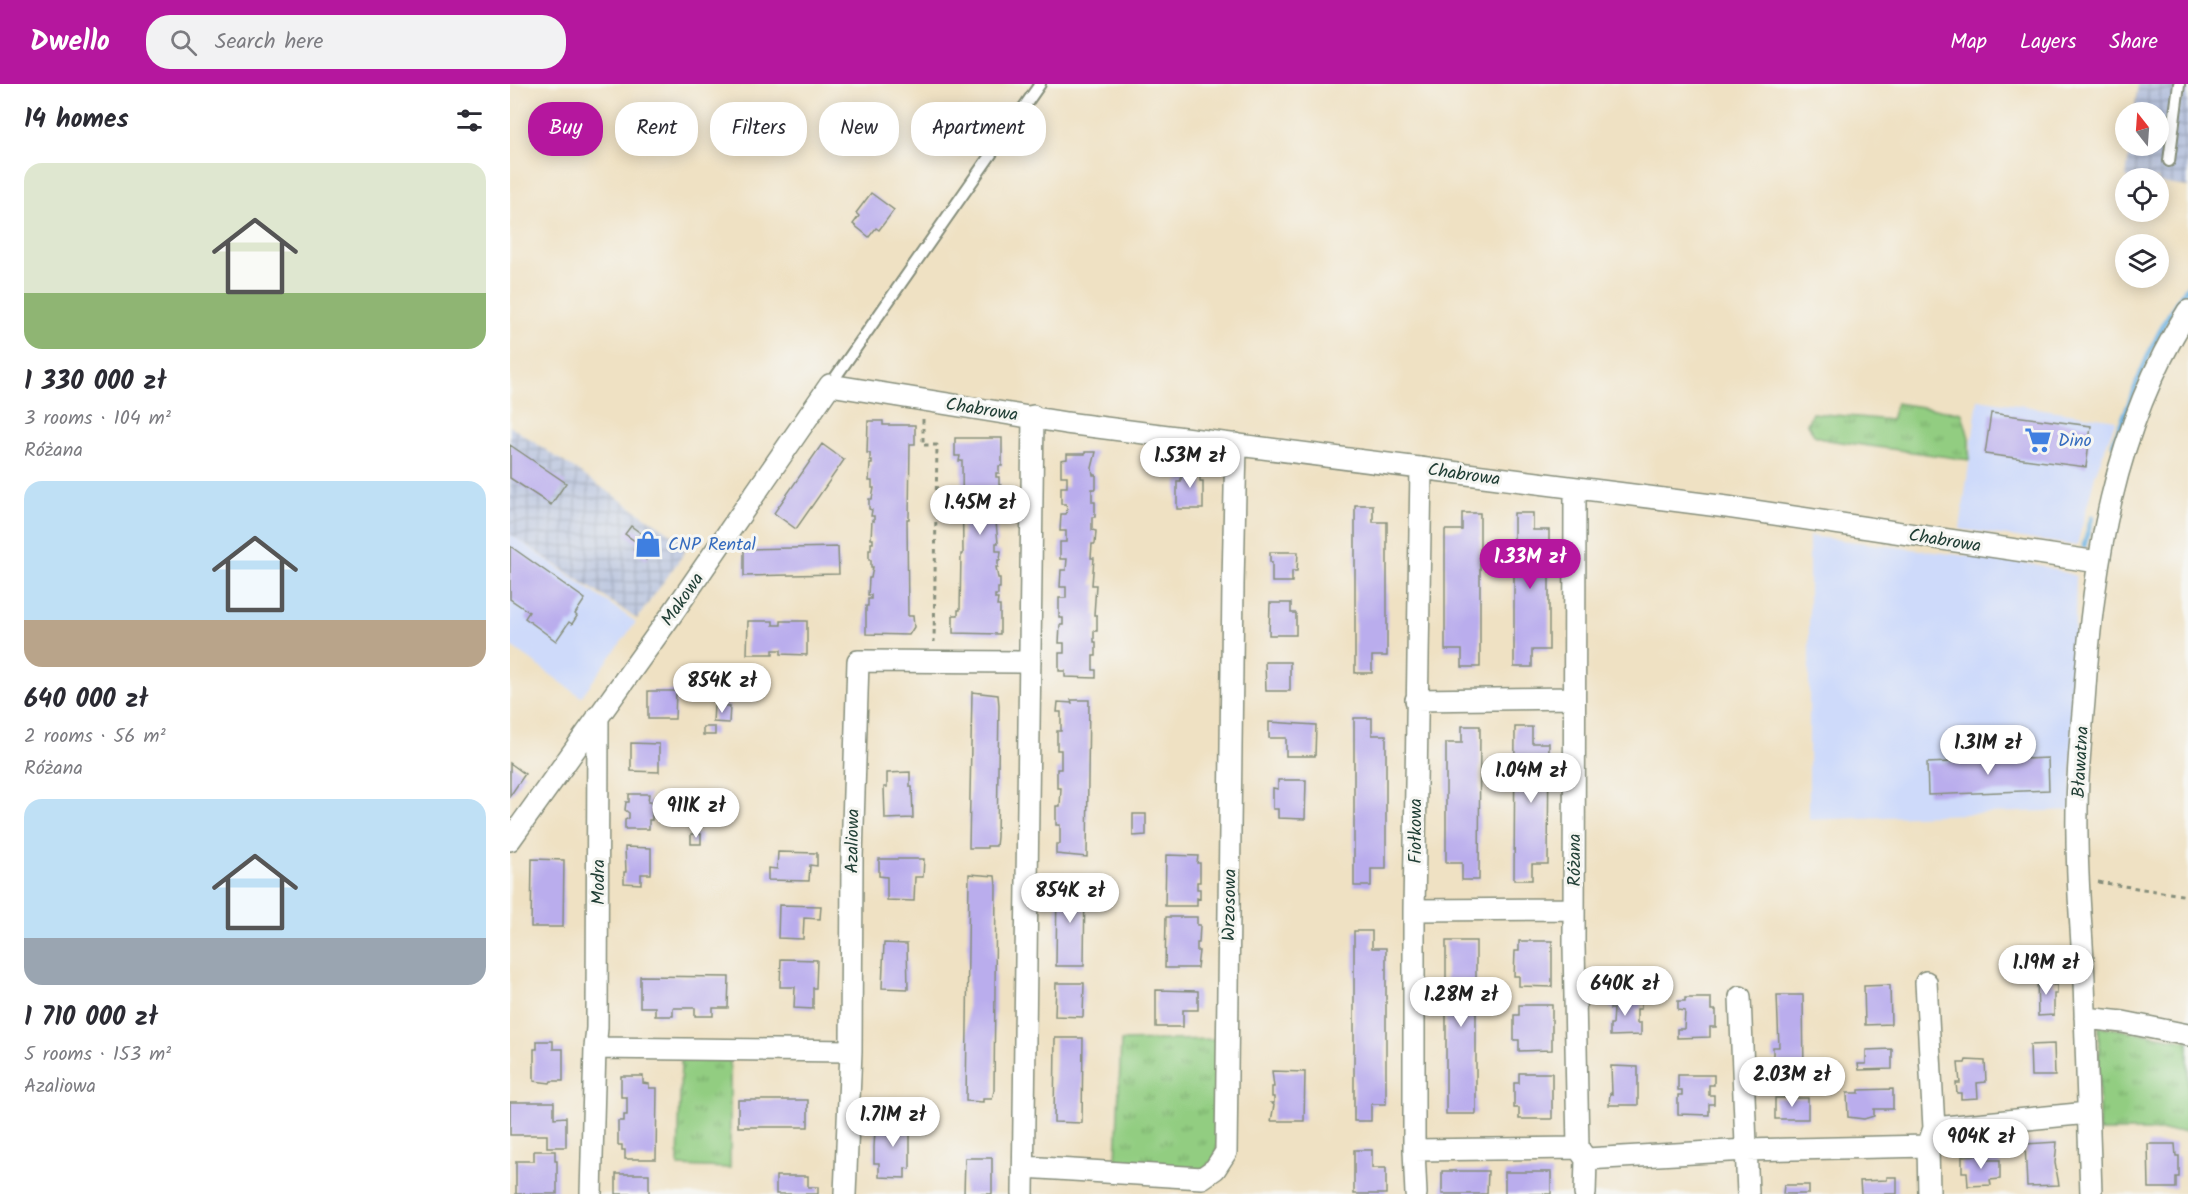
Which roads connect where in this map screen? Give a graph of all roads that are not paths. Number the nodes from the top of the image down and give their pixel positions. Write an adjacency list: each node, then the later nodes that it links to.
1 (1040, 84): 5 (lane)
2 (2179, 84): 3 (lane)
3 (2169, 160)
4 (2188, 311): 10 (street, Bławatna)
5 (830, 385): 6 (street, Chabrowa); 14 (street, Makowa)
6 (1033, 416): 7 (street, Chabrowa); 11 (street)
7 (1236, 444): 8 (street, Chabrowa); 29 (street, Wrzosowa)
8 (1421, 468): 9 (street, Chabrowa); 13 (street, Fiołkowa)
9 (1575, 488): 10 (street, Chabrowa); 12 (street, Różana)
10 (2098, 562): 20 (street, Bławatna)
11 (1030, 662): 23 (street, Azaliowa); 29 (street)
12 (1574, 698): 13 (street); 16 (street, Różana)
13 (1416, 700): 17 (street, Fiołkowa)
14 (598, 716): 15 (street, Makowa); 22 (street, Modra)
15 (510, 840)
16 (1574, 909): 17 (street); 28 (street, Różana)
17 (1414, 910): 26 (street, Fiołkowa)
18 (1926, 982): 25 (street)
19 (1740, 997): 27 (street)
20 (2085, 1018): 21 (street); 24 (street, Bławatna)
21 (2188, 1035)
22 (595, 1048): 23 (street); 30 (street, Modra)
23 (851, 1052): 31 (street, Azaliowa)
24 (2088, 1113): 25 (street); 37 (street, Bławatna)
25 (1931, 1137): 27 (street); 36 (street)
26 (1414, 1150): 28 (street); 33 (street, Fiołkowa)
27 (1747, 1150): 28 (street); 35 (street)
28 (1582, 1154): 34 (street, Różana)
29 (1024, 1167): 32 (street)
30 (591, 1194)
31 (845, 1194)
32 (1023, 1194)
33 (1416, 1194)
34 (1585, 1194)
35 (1748, 1194)
36 (1929, 1194)
37 (2091, 1194)

